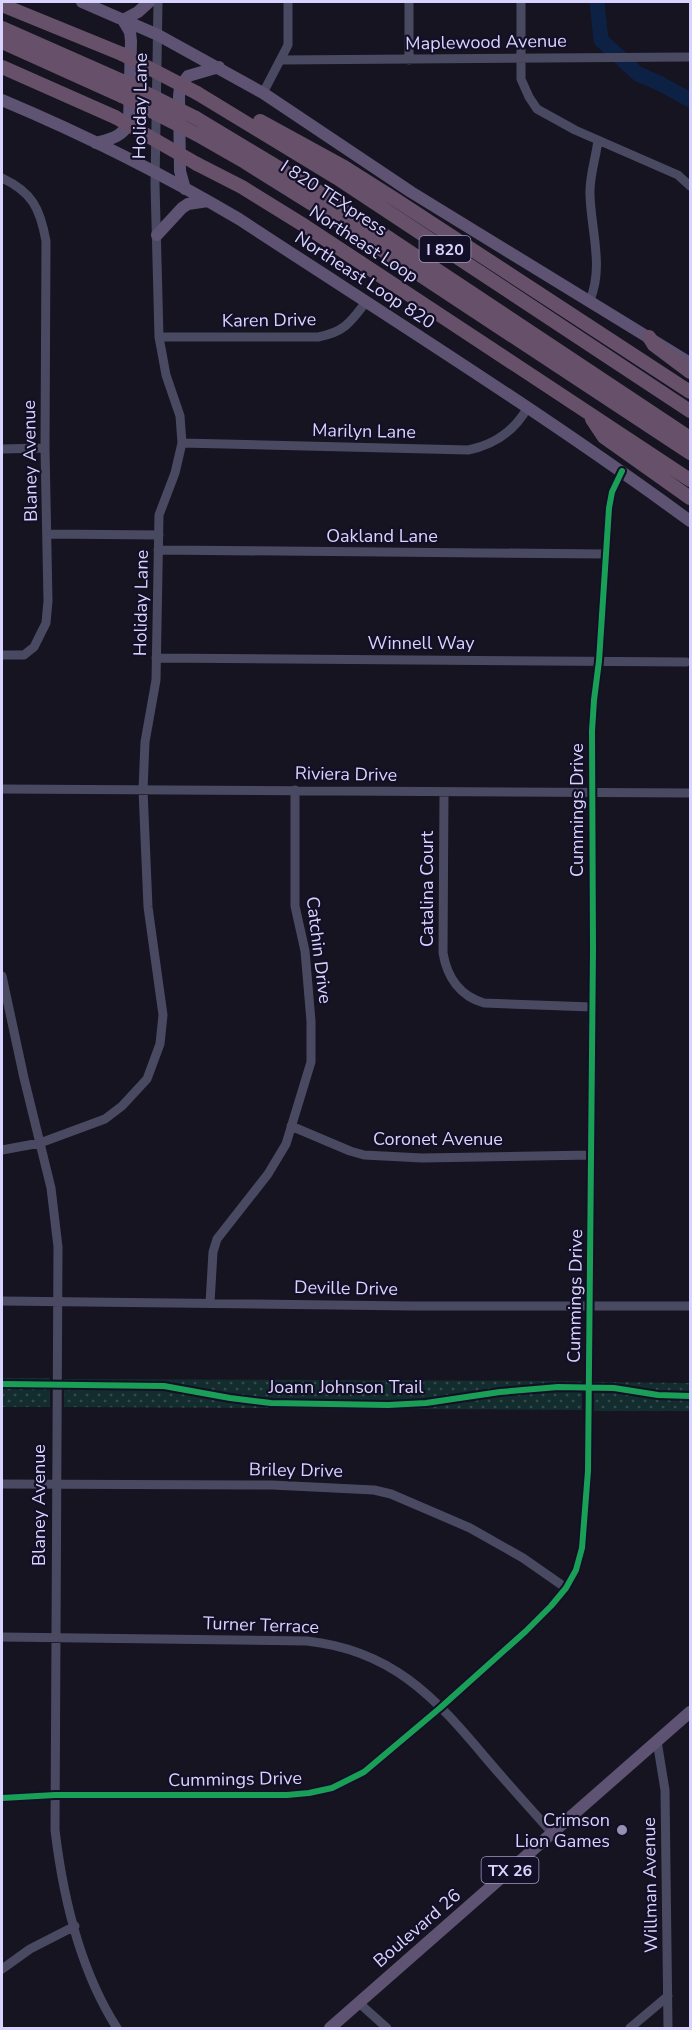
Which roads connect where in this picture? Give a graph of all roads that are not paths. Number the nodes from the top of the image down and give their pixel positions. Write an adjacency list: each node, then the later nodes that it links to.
1 (82, 2): 8 (main road)
2 (149, 2): 8 (main road)
3 (158, 2): 10 (street, Holiday Lane)
4 (288, 2): 14 (street)
5 (410, 2): 15 (street)
6 (521, 2): 13 (street)
7 (2, 5): 18 (highway, I 820, bridge)
8 (123, 20): 10 (main road); 22 (main road)
9 (2, 28): 39 (highway, I 820 TEXpress, bridge)
10 (158, 35): 17 (main road); 23 (street, Holiday Lane)
11 (2, 42): 43 (highway, I 820 TEXpress, bridge)
12 (690, 57): 13 (street, Maplewood Avenue)
13 (521, 58): 15 (street, Maplewood Avenue); 21 (street)
14 (281, 60): 15 (street, Maplewood Avenue); 19 (street)
15 (410, 60)
16 (2, 67): 38 (highway, Northeast Loop, bridge)
17 (219, 67): 19 (main road); 26 (main road)
18 (197, 93): 35 (highway); 37 (highway, I 820)
19 (263, 93): 29 (main road)
20 (2, 100): 22 (main road, Northeast Loop 820)
21 (598, 140): 25 (street); 29 (street)
22 (96, 143): 23 (main road, Northeast Loop 820)
23 (155, 173): 26 (main road, Northeast Loop 820); 28 (street, Holiday Lane)
24 (2, 178): 41 (street, Blaney Avenue)
25 (690, 186)
26 (185, 189): 27 (main road, Northeast Loop 820)
27 (208, 201): 28 (main road); 30 (main road, Northeast Loop 820)
28 (157, 235): 32 (street, Holiday Lane)
29 (590, 300): 31 (main road)
30 (366, 302): 32 (street, Karen Drive); 36 (main road, Northeast Loop 820)
31 (649, 336): 33 (main road); 34 (highway)
32 (159, 337): 40 (street, Holiday Lane)
33 (690, 363)
34 (690, 372)
35 (690, 392)
36 (528, 407): 40 (street, Marilyn Lane); 44 (main road, Northeast Loop 820)
37 (690, 411)
38 (590, 415): 45 (highway, Northeast Loop); 46 (highway)
39 (690, 438)
40 (182, 443): 49 (street, Holiday Lane)
41 (45, 448): 42 (street); 48 (street, Blaney Avenue)
42 (2, 449)
43 (690, 453)
44 (622, 471): 47 (main road, Northeast Loop 820); 51 (street, Cummings Drive)
45 (690, 480)
46 (690, 498)
47 (690, 521)
48 (48, 534): 49 (street); 52 (street, Blaney Avenue)
49 (159, 535): 50 (street, Holiday Lane)
50 (158, 550): 51 (street, Oakland Lane); 53 (street, Holiday Lane)
51 (606, 554): 54 (street, Cummings Drive)
52 (2, 656)
53 (156, 658): 54 (street, Winnell Way); 57 (street, Holiday Lane)
54 (600, 661): 55 (street, Winnell Way); 61 (street, Cummings Drive)
55 (686, 662)
56 (2, 789): 57 (street, Riviera Drive)
57 (143, 790): 58 (street, Riviera Drive); 65 (street, Holiday Lane)
58 (295, 790): 59 (street, Riviera Drive); 64 (street, Catchin Drive)
59 (444, 792): 61 (street, Riviera Drive); 63 (street, Catalina Court)
60 (690, 793): 61 (street, Riviera Drive)
61 (592, 794): 63 (street, Cummings Drive)
62 (2, 976): 65 (street, Blaney Avenue)
63 (592, 1007): 67 (street, Cummings Drive)
64 (291, 1126): 67 (street, Coronet Avenue); 70 (street, Catchin Drive)
65 (40, 1143): 66 (street, Holiday Lane); 69 (street, Blaney Avenue)
66 (2, 1150)
67 (591, 1155): 71 (street, Cummings Drive)
68 (2, 1301): 69 (street, Deville Drive)
69 (57, 1302): 70 (street, Deville Drive); 74 (street, Blaney Avenue)
70 (210, 1303): 71 (street, Deville Drive)
71 (590, 1306): 72 (street, Deville Drive); 75 (street, Cummings Drive)
72 (690, 1306)
73 (2, 1484): 74 (street, Briley Drive)
74 (56, 1484): 75 (street, Briley Drive); 77 (street, Blaney Avenue)
75 (566, 1588): 78 (street, Cummings Drive)
76 (2, 1637): 77 (street, Turner Terrace)
77 (56, 1637): 78 (street, Turner Terrace); 81 (street, Blaney Avenue)
78 (441, 1708): 81 (street, Cummings Drive); 83 (street, Turner Terrace)
79 (690, 1712): 80 (main road, Boulevard 26 / TX 26)
80 (657, 1741): 83 (main road, Boulevard 26 / TX 26); 86 (street, Willman Avenue)
81 (55, 1795): 82 (street, Cummings Drive); 84 (street, Blaney Avenue)
82 (2, 1798)
83 (552, 1833): 87 (main road, Boulevard 26 / TX 26)
84 (75, 1926): 85 (street); 88 (street, Blaney Avenue)
85 (2, 1969)
86 (668, 1996): 91 (street); 92 (street, Willman Avenue)
87 (359, 2002): 89 (main road, Boulevard 26 / TX 26); 90 (street)
88 (117, 2028)
89 (330, 2028)
90 (387, 2028)
91 (630, 2028)
92 (668, 2028)

